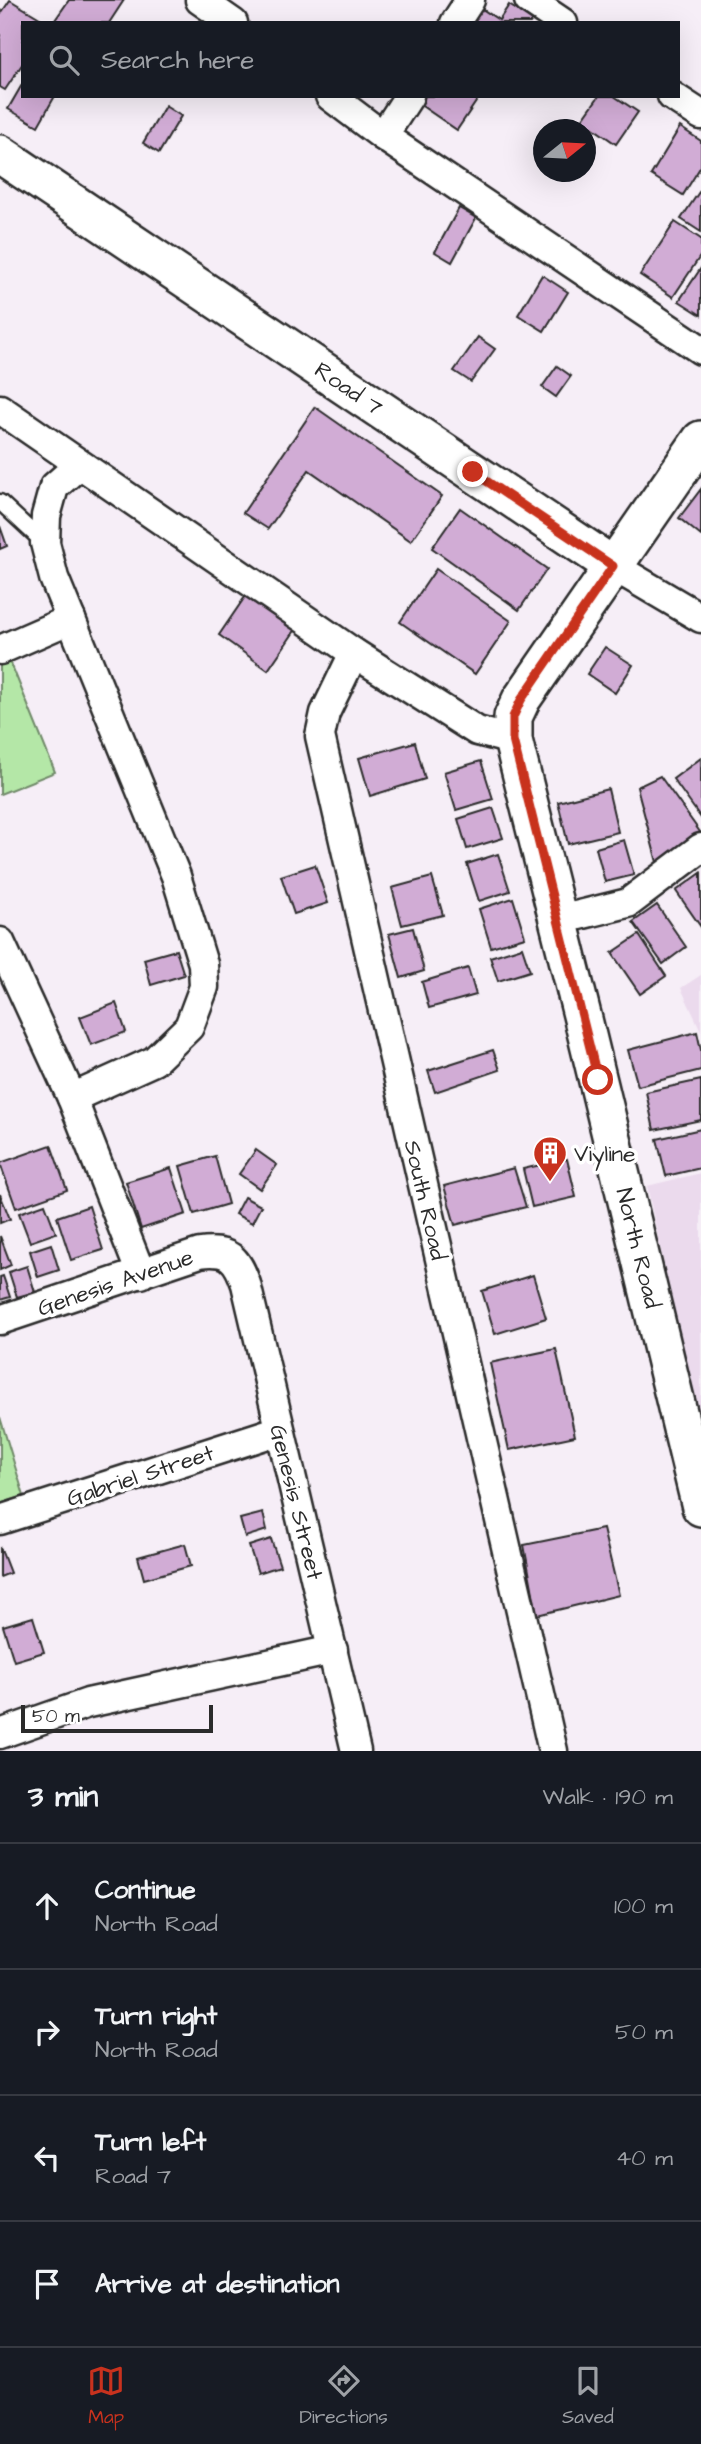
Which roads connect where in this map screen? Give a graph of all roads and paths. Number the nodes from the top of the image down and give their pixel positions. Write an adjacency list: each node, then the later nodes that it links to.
1 (200, 0): 4 (street)
2 (470, 0): 5 (street)
3 (529, 0): 6 (street)
4 (231, 13)
5 (456, 21)
6 (560, 21)
7 (333, 98): 11 (street)
8 (408, 98): 11 (street)
9 (675, 98): 10 (street)
10 (701, 116)
11 (383, 136): 13 (street)
12 (0, 154): 19 (street, Road 7)
13 (701, 350)
14 (0, 409): 16 (street)
15 (701, 440): 19 (street, North Road)
16 (79, 465): 18 (street); 23 (street)
17 (0, 502): 18 (lane)
18 (44, 543): 21 (street)
19 (613, 566): 20 (street, Road 7); 24 (street, North Road)
20 (701, 618)
21 (71, 619): 22 (street); 28 (street)
22 (0, 650)
23 (354, 653): 24 (street); 38 (street, South Road)
24 (513, 740): 26 (street, North Road)
25 (701, 848): 26 (street)
26 (559, 920): 33 (street, North Road)
27 (0, 942): 28 (street)
28 (72, 1098): 30 (street)
29 (231, 1256): 30 (street, Genesis Avenue); 32 (street, Genesis Street)
30 (141, 1274): 31 (street, Genesis Avenue)
31 (0, 1321)
32 (279, 1430): 34 (street, Gabriel Street); 35 (street, Genesis Street)
33 (701, 1507)
34 (0, 1520)
35 (333, 1650): 36 (street); 37 (street, Genesis Street)
36 (0, 1734)
37 (356, 1751)
38 (553, 1751)

